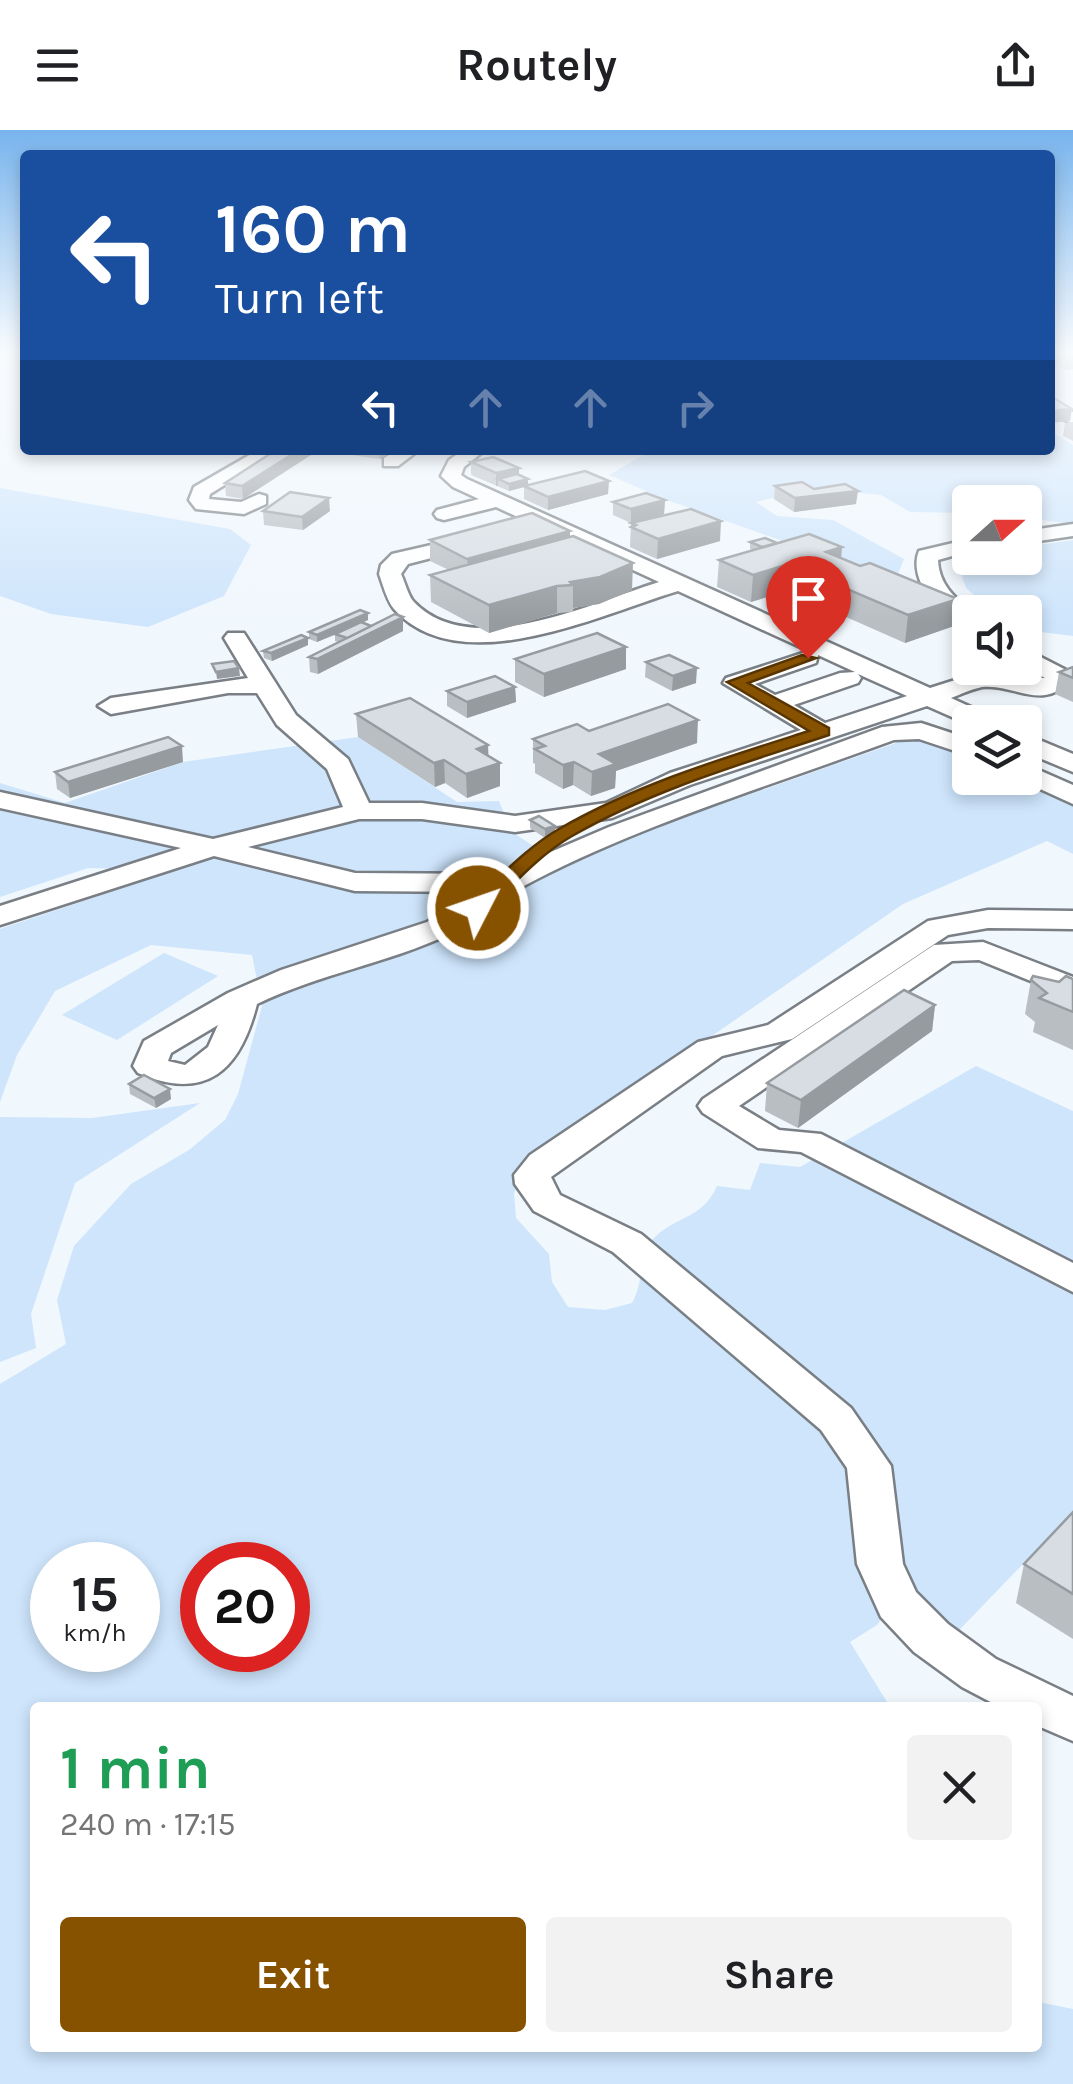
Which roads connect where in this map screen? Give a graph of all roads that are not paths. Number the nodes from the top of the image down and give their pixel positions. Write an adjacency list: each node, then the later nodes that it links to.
1 (261, 455): 5 (lane)
2 (402, 455): 4 (lane)
3 (469, 455): 6 (lane)
4 (391, 462)
5 (259, 500)
6 (496, 500): 7 (lane); 9 (lane)
7 (444, 514)
8 (466, 525): 9 (lane)
9 (508, 527): 13 (lane); 13 (lane)
10 (1073, 530): 11 (lane)
11 (1042, 535)
12 (952, 550): 14 (lane)
13 (680, 583): 20 (lane)
14 (952, 603)
15 (236, 638): 19 (lane)
16 (808, 658): 21 (lane)
17 (848, 678): 21 (lane)
18 (967, 685): 20 (lane)
19 (262, 686): 22 (lane); 31 (lane)
20 (929, 697): 23 (lane); 24 (lane)
21 (774, 704): 24 (lane)
22 (111, 706)
23 (952, 707)
24 (823, 732): 32 (lane)
25 (952, 742): 35 (lane)
26 (1042, 750): 27 (lane)
27 (1073, 764)
28 (1042, 780): 29 (lane)
29 (1073, 796)
30 (0, 800): 34 (lane)
31 (359, 810): 32 (lane); 34 (lane)
32 (612, 810): 35 (lane)
33 (0, 826): 34 (lane)
34 (214, 847): 35 (lane); 36 (lane)
35 (508, 883): 39 (lane)
36 (0, 916)
37 (1073, 920): 41 (lane)
38 (1073, 988): 40 (lane)
39 (242, 1000)
40 (1073, 1280)
41 (1037, 1702)
42 (1042, 1704): 43 (lane)
43 (1073, 1720)

